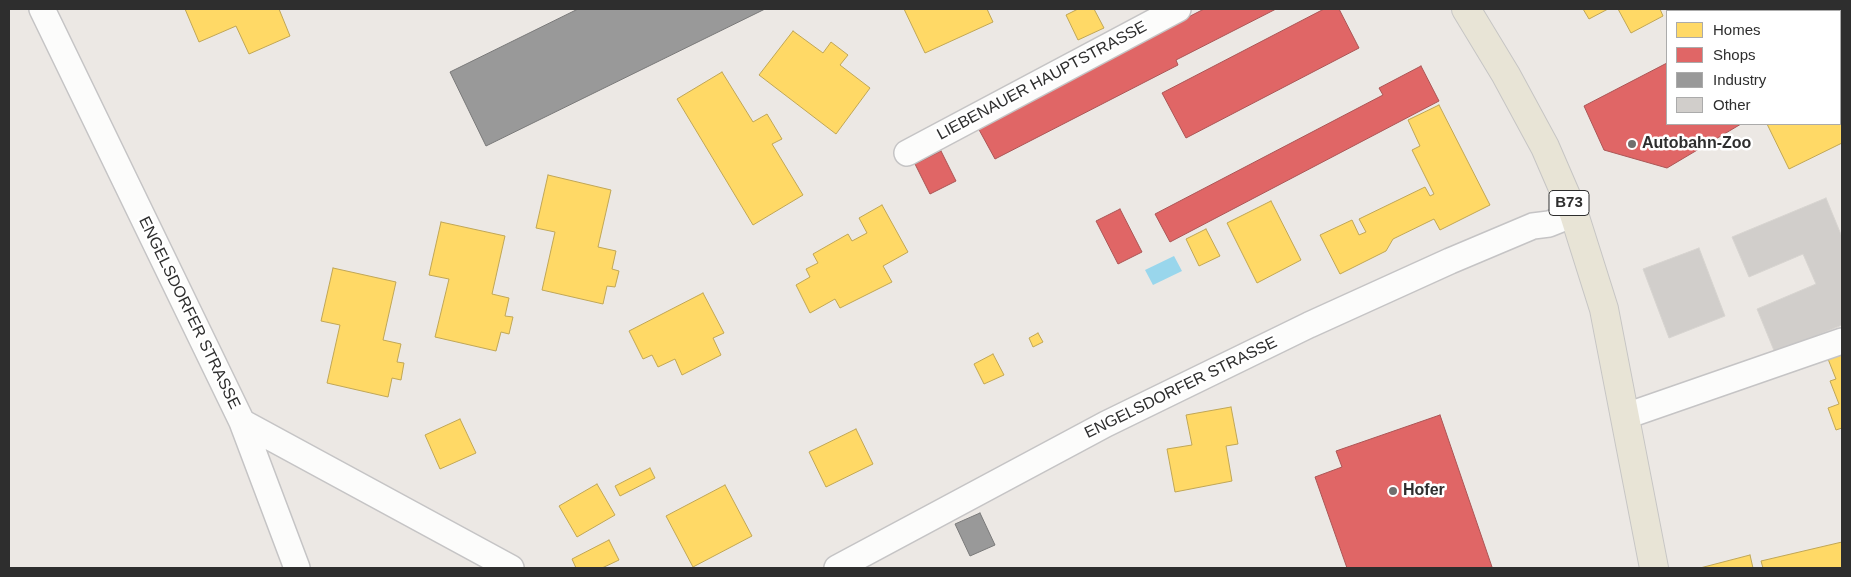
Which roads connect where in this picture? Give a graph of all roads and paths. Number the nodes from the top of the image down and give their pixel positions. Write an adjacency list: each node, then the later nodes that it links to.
1 (42, 9): 8 (street, ENGELSDORFER STRASSE)
2 (1178, 9): 4 (street, LIEBENAUER HAUPTSTRASSE)
3 (1466, 9): 5 (main road, B73)
4 (907, 153)
5 (1574, 214): 7 (main road, B73); 11 (street, ENGELSDORFER STRASSE)
6 (1842, 341): 7 (street)
7 (1626, 416): 12 (main road, B73)
8 (242, 422): 9 (street); 10 (street, ENGELSDORFER STRASSE)
9 (297, 568)
10 (511, 568)
11 (837, 568)
12 (1654, 568)

